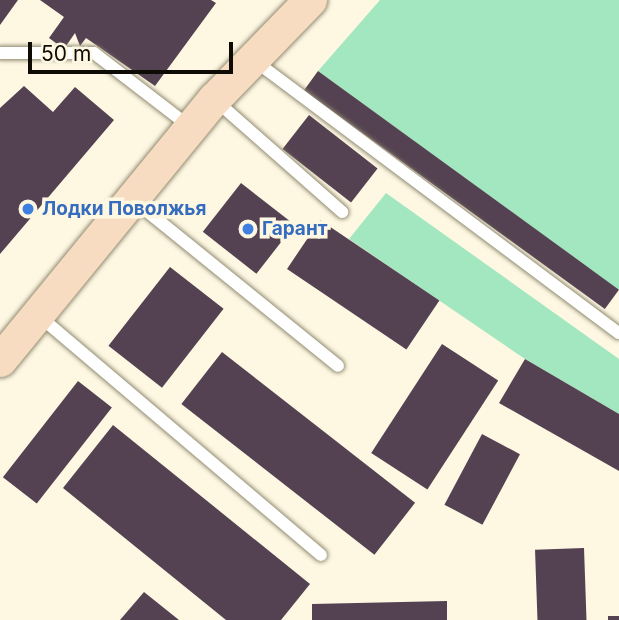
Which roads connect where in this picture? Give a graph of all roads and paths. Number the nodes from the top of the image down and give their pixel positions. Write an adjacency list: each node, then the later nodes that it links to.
1 (310, 0): 3 (street)
2 (0, 52): 5 (lane)
3 (252, 58): 4 (street); 9 (lane)
4 (214, 99): 5 (street); 7 (lane)
5 (190, 127): 6 (street)
6 (132, 199): 8 (street); 11 (lane)
7 (342, 212)
8 (37, 315): 10 (street); 12 (lane)
9 (619, 333)
10 (0, 360)
11 (338, 366)
12 (321, 555)

